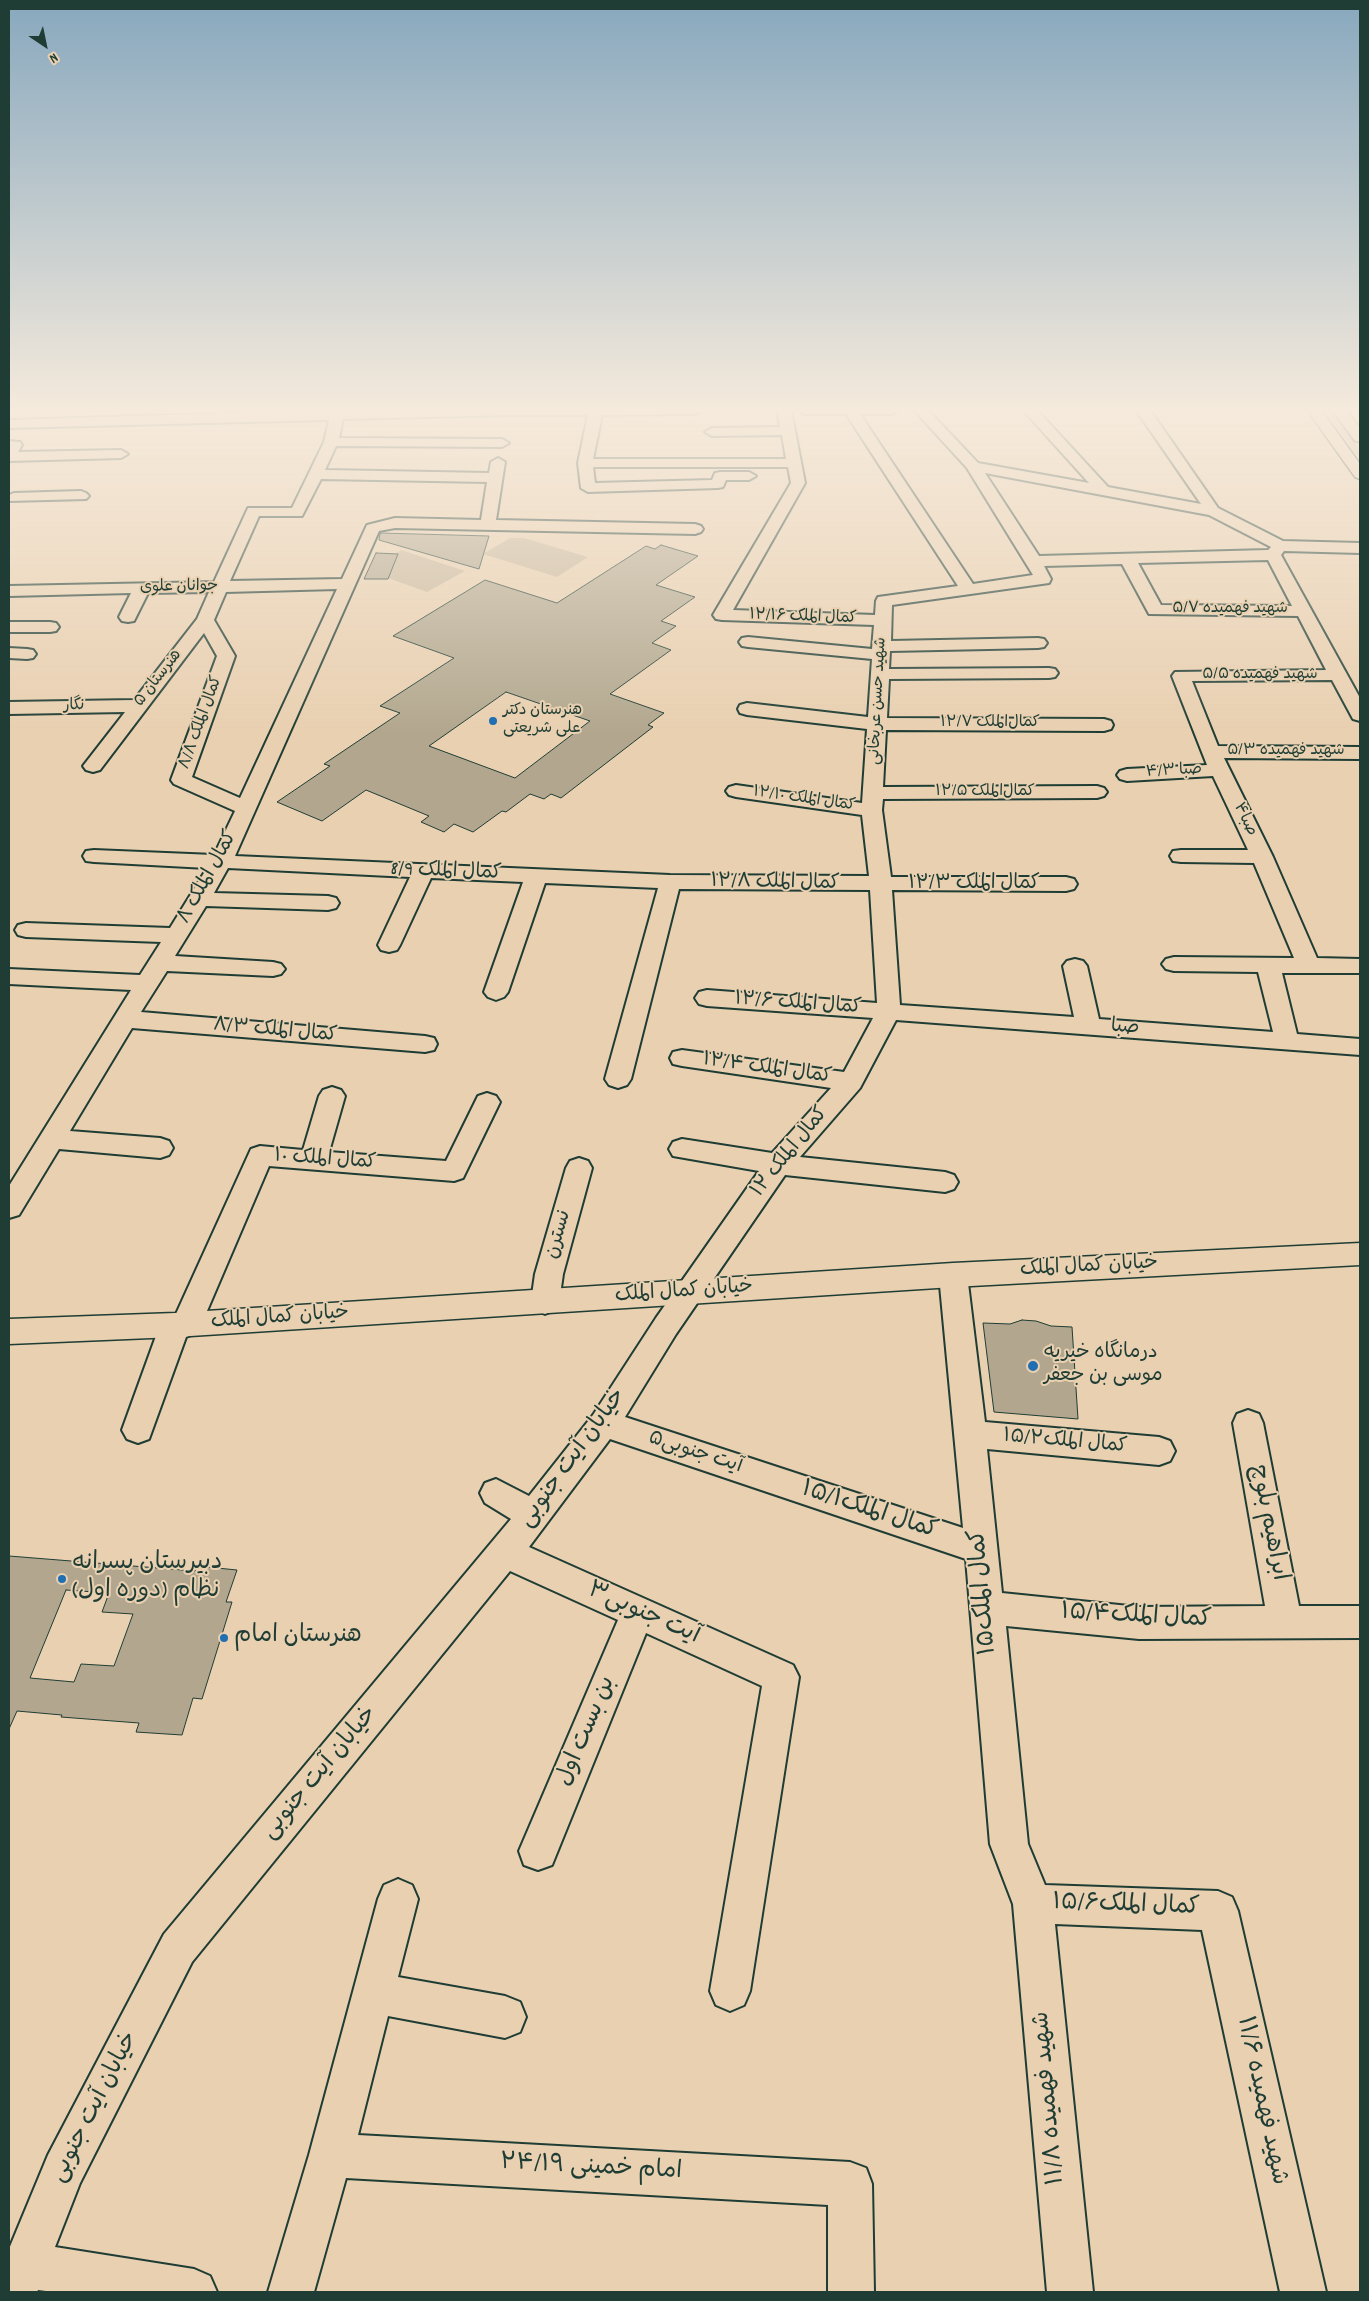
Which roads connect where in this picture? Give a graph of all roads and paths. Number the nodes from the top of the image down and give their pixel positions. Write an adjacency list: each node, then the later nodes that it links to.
1 (250, 517): 14 (street, هنرستان ۵)
2 (489, 517): 7 (street)
3 (778, 517): 21 (street, کمال الملک ۱۲/۱۶)
4 (921, 517): 16 (street)
5 (1006, 517): 12 (street)
6 (1223, 517): 10 (street)
7 (488, 525): 8 (street); 13 (street, کمال الملک ۸)
8 (695, 530)
9 (1360, 548): 10 (street)
10 (1277, 550): 11 (street); 18 (street)
11 (1128, 559): 12 (street); 18 (street, شهید فهمیده ۵/۷)
12 (1034, 561): 16 (street)
13 (349, 584): 14 (street, جوانان علوی); 46 (street, کمال الملک ۸)
14 (220, 588): 15 (street, جوانان علوی); 20 (street, هنرستان ۵)
15 (142, 589): 17 (street, جوانان علوی); 19 (street)
16 (968, 589): 21 (street, شهید حسن عربخانی)
17 (9, 591)
18 (1304, 611): 32 (street)
19 (128, 617)
20 (205, 620): 33 (street, هنرستان ۵); 46 (street, کمال الملک ۸/۸)
21 (884, 620): 26 (street, شهید حسن عربخانی)
22 (9, 627): 23 (street)
23 (50, 627)
24 (748, 642): 26 (street)
25 (1038, 643): 26 (street)
26 (882, 650): 30 (street, شهید حسن عربخانی)
27 (9, 653): 28 (street)
28 (27, 654)
29 (1049, 673): 30 (street)
30 (880, 674): 37 (street, شهید حسن عربخانی)
31 (1180, 676): 32 (street, شهید فهمیده ۵/۵); 40 (street, صبا۴)
32 (1339, 676): 36 (street)
33 (138, 706): 34 (street, نگار); 41 (street, هنرستان ۵)
34 (9, 708)
35 (747, 709): 37 (street, کمال‌الملک ۱۲/۷)
36 (1360, 715)
37 (877, 724): 38 (street, کمال‌الملک ۱۲/۷); 45 (street, شهید حسن عربخانی)
38 (1104, 725)
39 (1360, 753): 40 (street, شهید فهمیده ۵/۳)
40 (1215, 761): 42 (street, صبا ۴/۳); 49 (street, صبا۴)
41 (93, 766)
42 (1127, 775)
43 (736, 791): 45 (street, کمال الملک ۱۲/۱۰)
44 (1097, 792): 45 (street, کمال‌الملک ۱۲/۵)
45 (873, 802): 55 (street, شهید حسن عربخانی)
46 (246, 808): 50 (street, کمال الملک ۸)
47 (94, 856): 50 (street, کمال الملک 8/9)
48 (1181, 856): 49 (street)
49 (1262, 857): 62 (street, صبا۴)
50 (221, 863): 51 (street, کمال الملک 8/9); 56 (street, کمال الملک ۸)
51 (423, 872): 52 (street, کمال الملک 8/9); 60 (street)
52 (536, 877): 53 (street, کمال الملک 8/9); 69 (street)
53 (670, 882): 55 (street, کمال الملک ۱۲/۸); 78 (street)
54 (1066, 884): 55 (street, کمال الملک ۱۲/۳)
55 (881, 885): 71 (street, شهید حسن عربخانی)
56 (199, 899): 57 (street); 59 (street, کمال الملک ۸)
57 (328, 903)
58 (26, 930): 59 (street)
59 (177, 935): 67 (street, کمال الملک ۸)
60 (390, 945)
61 (1174, 964): 63 (street)
62 (1308, 964): 63 (street); 65 (street)
63 (1268, 965): 74 (street)
64 (1075, 966): 73 (street)
65 (1360, 966)
66 (273, 969): 67 (street)
67 (154, 973): 68 (street); 72 (street, کمال الملک ۸)
68 (9, 976)
69 (496, 992)
70 (707, 998): 71 (street, کمال الملک ۱۲/۶)
71 (889, 1011): 73 (street, صبا); 79 (street, کمال الملک ۱۲)
72 (126, 1019): 75 (street, کمال الملک ۸/۳); 82 (street, کمال الملک ۸)
73 (1088, 1026): 74 (street, صبا)
74 (1287, 1041): 76 (street, صبا)
75 (425, 1044)
76 (1360, 1047)
77 (682, 1058): 79 (street, کمال الملک ۱۲/۴)
78 (618, 1078)
79 (851, 1082): 86 (street, کمال الملک ۱۲)
80 (332, 1096): 85 (street)
81 (487, 1102): 85 (street, کمال الملک ۱۰)
82 (52, 1139): 83 (street); 89 (street, کمال الملک ۸)
83 (160, 1148)
84 (682, 1148): 86 (street)
85 (313, 1160): 94 (street, کمال الملک ۱۰)
86 (778, 1164): 88 (street); 92 (street, کمال الملک ۱۲)
87 (579, 1168): 93 (street, نسترن)
88 (945, 1182)
89 (9, 1208)
90 (1360, 1254): 91 (main road, خیابان کمال الملک)
91 (953, 1275): 92 (main road, خیابان کمال الملک); 99 (street, کمال الملک۱۵)
92 (689, 1292): 93 (main road, خیابان کمال الملک); 97 (street, خیابان آیت جنوبی)
93 (545, 1302): 94 (main road, خیابان کمال الملک)
94 (181, 1325): 95 (main road, خیابان کمال الملک); 98 (street)
95 (9, 1333)
96 (1248, 1423): 108 (street, ابراهیم بلوچ)
97 (604, 1424): 101 (street, آیت جنوبی۵); 103 (street, خیابان آیت جنوبی)
98 (138, 1430)
99 (970, 1434): 100 (street, کمال الملک۱۵/۲); 104 (street, کمال الملک۱۵)
100 (1159, 1451)
101 (786, 1484): 104 (street, کمال الملک۱۵/۱)
102 (496, 1493): 103 (street)
103 (533, 1516): 105 (street, خیابان آیت جنوبی)
104 (981, 1549): 106 (street, کمال الملک۱۵)
105 (505, 1552): 107 (street, آیت جنوبی۳); 119 (street, خیابان آیت جنوبی)
106 (986, 1608): 108 (street, کمال الملک۱۵/۴); 112 (street, کمال الملک۱۵)
107 (638, 1612): 110 (street, بن بست اول); 114 (street, آیت جنوبی۳)
108 (1285, 1622): 109 (street, کمال الملک۱۵/۴)
109 (1360, 1622)
110 (538, 1852)
111 (398, 1899): 115 (street)
112 (1033, 1904): 113 (street, کمال الملک۱۵/۶); 123 (street, شهید فهمیده ۱۱/۸)
113 (1218, 1911): 124 (street, شهید فهمیده ۱۱/۶)
114 (730, 1991)
115 (374, 1993): 116 (street); 117 (street)
116 (505, 2017)
117 (331, 2155): 118 (street, امام خمینی ۲۴/۱۹); 121 (street)
118 (850, 2184): 122 (street)
119 (20, 2278): 120 (street)
120 (194, 2292)
121 (291, 2292)
122 (851, 2292)
123 (1070, 2292)
124 (1303, 2292)

